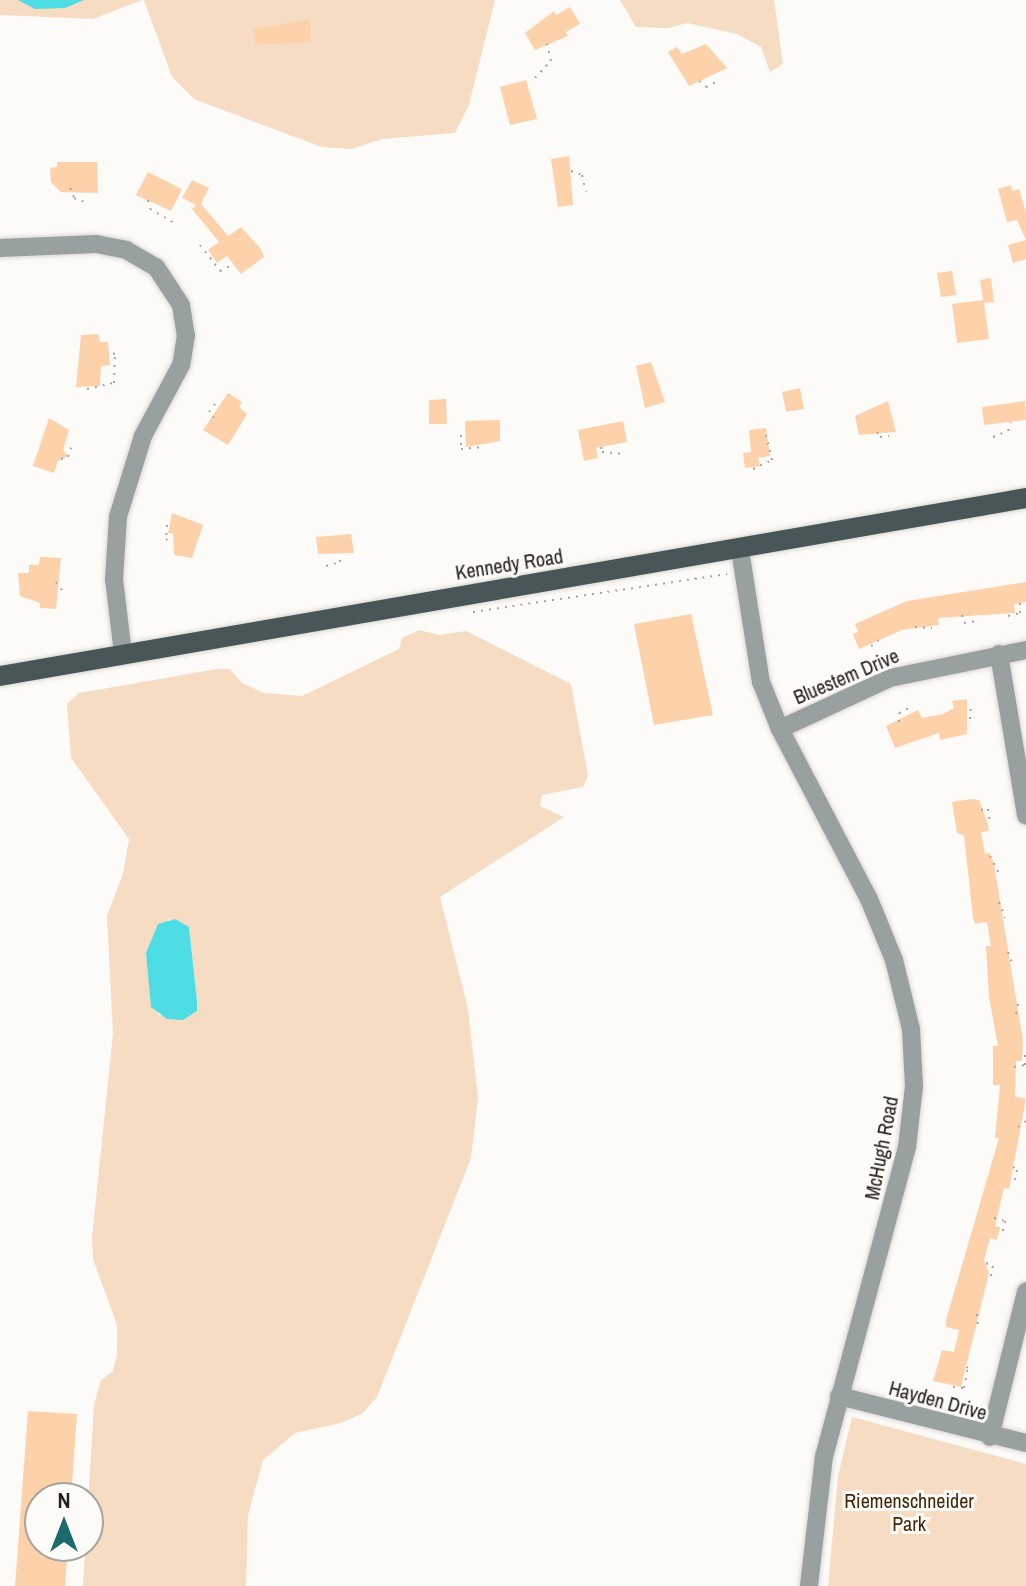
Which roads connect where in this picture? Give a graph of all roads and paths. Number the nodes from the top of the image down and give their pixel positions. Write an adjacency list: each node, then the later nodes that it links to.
1 (547, 43): 2 (path)
2 (535, 78)
3 (720, 80): 4 (path)
4 (699, 81)
5 (571, 171): 7 (path)
6 (70, 188): 9 (path)
7 (586, 192)
8 (148, 200): 10 (path)
9 (88, 203)
10 (174, 223)
11 (200, 245): 13 (path)
12 (0, 248): 49 (street)
13 (233, 264)
14 (111, 353): 15 (path)
15 (87, 389)
16 (217, 401): 17 (path)
17 (214, 418)
18 (1011, 422): 23 (path)
19 (877, 432): 22 (path)
20 (766, 434): 29 (path)
21 (461, 435): 25 (path)
22 (889, 436)
23 (993, 437)
24 (72, 445): 28 (path)
25 (483, 447)
26 (601, 447): 27 (path)
27 (625, 454)
28 (61, 459)
29 (753, 469)
30 (1026, 498): 33 (main road, Kennedy Road)
31 (167, 525): 32 (path)
32 (172, 544)
33 (740, 550): 49 (main road, Kennedy Road); 56 (street, McHugh Road)
34 (341, 555): 35 (path)
35 (326, 566)
36 (723, 576): 39 (path)
37 (56, 582): 38 (path)
38 (64, 593)
39 (584, 597)
40 (1020, 603): 42 (path)
41 (962, 615): 43 (path)
42 (1008, 616)
43 (978, 621)
44 (915, 627): 45 (path)
45 (932, 628)
46 (879, 640): 47 (path)
47 (871, 646)
48 (1026, 650): 50 (street, Bluestem Drive)
49 (123, 653): 51 (main road, Kennedy Road)
50 (999, 654): 56 (street, Bluestem Drive); 58 (street)
51 (0, 676)
52 (971, 706): 54 (path)
53 (911, 707): 55 (path)
54 (970, 719)
55 (899, 722)
56 (780, 729): 83 (street, McHugh Road)
57 (981, 810): 59 (path)
58 (1026, 816)
59 (990, 823)
60 (990, 856): 61 (path)
61 (998, 872)
62 (999, 902): 63 (path)
63 (1005, 918)
64 (1008, 952): 65 (path)
65 (1013, 966)
66 (1019, 998): 67 (path)
67 (1016, 1014)
68 (1025, 1054): 69 (path)
69 (1014, 1067)
70 (1026, 1121): 71 (path)
71 (1018, 1127)
72 (1013, 1167): 73 (path)
73 (1014, 1183)
74 (994, 1218): 75 (path)
75 (1002, 1235)
76 (986, 1263): 77 (path)
77 (990, 1280)
78 (1026, 1291): 84 (street)
79 (977, 1314): 80 (path)
80 (978, 1330)
81 (964, 1365): 82 (path)
82 (953, 1387)
83 (839, 1396): 84 (street, Hayden Drive); 86 (street, McHugh Road)
84 (990, 1437): 85 (street, Hayden Drive)
85 (1026, 1443)
86 (809, 1586)

